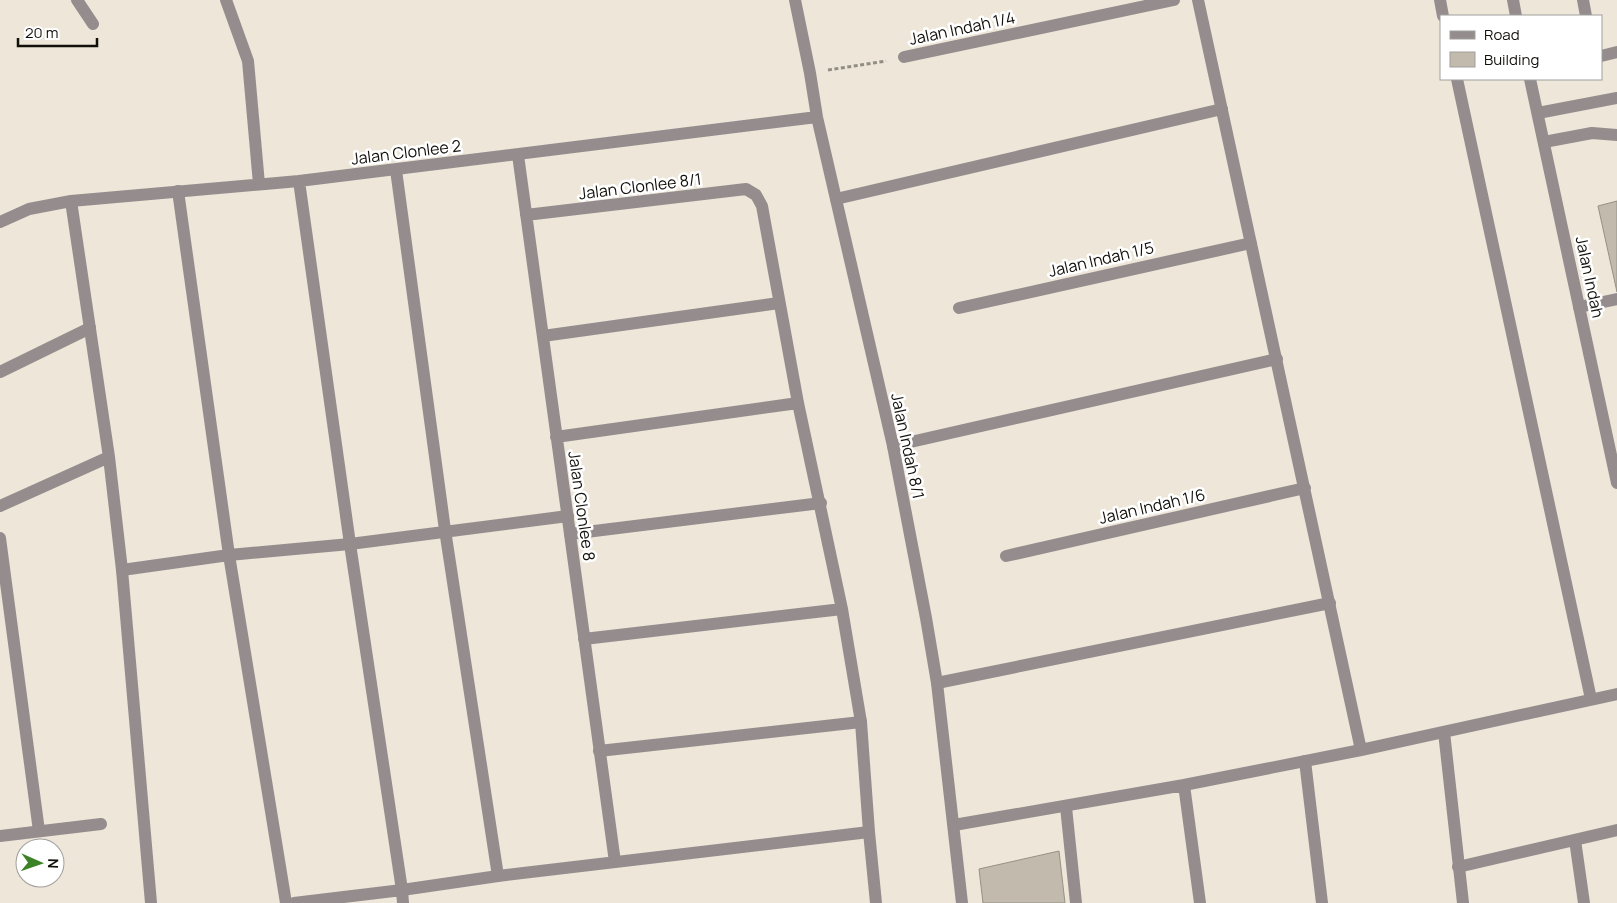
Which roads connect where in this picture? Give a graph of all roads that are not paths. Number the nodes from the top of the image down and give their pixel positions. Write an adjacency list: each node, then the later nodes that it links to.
1 (77, 0): 12 (street)
2 (226, 0): 27 (street)
3 (795, 0): 21 (street, Jalan Indah 8/1)
4 (1174, 0): 15 (street, Jalan Indah 1/4)
5 (1198, 0): 19 (street)
6 (1440, 0): 9 (street)
7 (1513, 0): 10 (street)
8 (1583, 0): 11 (street)
9 (1443, 15)
10 (1516, 15)
11 (1586, 15)
12 (93, 24)
13 (1617, 52): 14 (street)
14 (1602, 56)
15 (904, 58)
16 (1457, 80): 64 (street)
17 (1530, 80): 20 (street, Jalan Indah)
18 (1617, 98): 20 (street)
19 (1222, 109): 29 (street); 33 (street)
20 (1538, 113): 23 (street, Jalan Indah)
21 (817, 117): 24 (street, Jalan Clonlee 2); 29 (street, Jalan Indah 8/1)
22 (1617, 136): 23 (street)
23 (1544, 142): 36 (street, Jalan Indah)
24 (518, 155): 25 (street, Jalan Clonlee 2); 31 (street, Jalan Clonlee 8)
25 (396, 170): 26 (street, Jalan Clonlee 2); 52 (street)
26 (299, 181): 27 (street, Jalan Clonlee 2); 55 (street)
27 (259, 184): 28 (street, Jalan Clonlee 2)
28 (178, 192): 30 (street, Jalan Clonlee 2); 56 (street)
29 (836, 199): 44 (street, Jalan Indah 8/1)
30 (71, 201): 32 (street, Jalan Clonlee 2); 38 (street)
31 (526, 215): 35 (street, Jalan Clonlee 8/1); 39 (street, Jalan Clonlee 8)
32 (0, 222)
33 (1251, 242): 37 (street, Jalan Indah 1/5); 40 (street)
34 (1617, 299): 36 (street)
35 (779, 303): 39 (street); 42 (street)
36 (1579, 307): 46 (street, Jalan Indah)
37 (958, 308)
38 (90, 328): 41 (street); 45 (street)
39 (542, 336): 43 (street, Jalan Clonlee 8)
40 (1277, 359): 44 (street); 48 (street)
41 (0, 372)
42 (798, 403): 43 (street); 49 (street)
43 (556, 436): 51 (street, Jalan Clonlee 8)
44 (893, 446): 62 (street, Jalan Indah 8/1)
45 (109, 457): 50 (street); 58 (street)
46 (1615, 463): 47 (street, Jalan Indah)
47 (1617, 483)
48 (1305, 488): 57 (street, Jalan Indah 1/6); 59 (street)
49 (821, 503): 53 (street); 60 (street)
50 (0, 506)
51 (568, 516): 52 (street); 53 (street, Jalan Clonlee 8)
52 (445, 530): 55 (street); 81 (street)
53 (570, 534): 61 (street, Jalan Clonlee 8)
54 (0, 538): 75 (street)
55 (350, 544): 56 (street); 82 (street)
56 (229, 555): 58 (street); 84 (street)
57 (1006, 556)
58 (122, 570): 83 (street)
59 (1330, 603): 62 (street); 67 (street)
60 (842, 609): 61 (street); 65 (street)
61 (584, 639): 68 (street, Jalan Clonlee 8)
62 (937, 683): 73 (street, Jalan Indah 8/1)
63 (1617, 694): 64 (street)
64 (1591, 699): 66 (street)
65 (861, 722): 68 (street); 76 (street)
66 (1444, 732): 67 (street); 80 (street)
67 (1361, 750): 69 (street)
68 (599, 751): 79 (street, Jalan Clonlee 8)
69 (1305, 761): 70 (street); 90 (street)
70 (1184, 786): 71 (street); 89 (street)
71 (1066, 807): 73 (street); 88 (street)
72 (101, 824): 75 (street)
73 (954, 825): 87 (street, Jalan Indah 8/1)
74 (1617, 830): 78 (street)
75 (39, 831): 77 (street)
76 (869, 832): 79 (street); 86 (street)
77 (0, 836)
78 (1576, 840): 80 (street); 92 (street)
79 (615, 862): 81 (street)
80 (1458, 867): 91 (street)
81 (498, 876): 82 (street)
82 (403, 897): 85 (street)
83 (151, 903)
84 (286, 903)
85 (294, 903)
86 (876, 903)
87 (962, 903)
88 (1076, 903)
89 (1200, 903)
90 (1322, 903)
91 (1462, 903)
92 (1584, 903)

